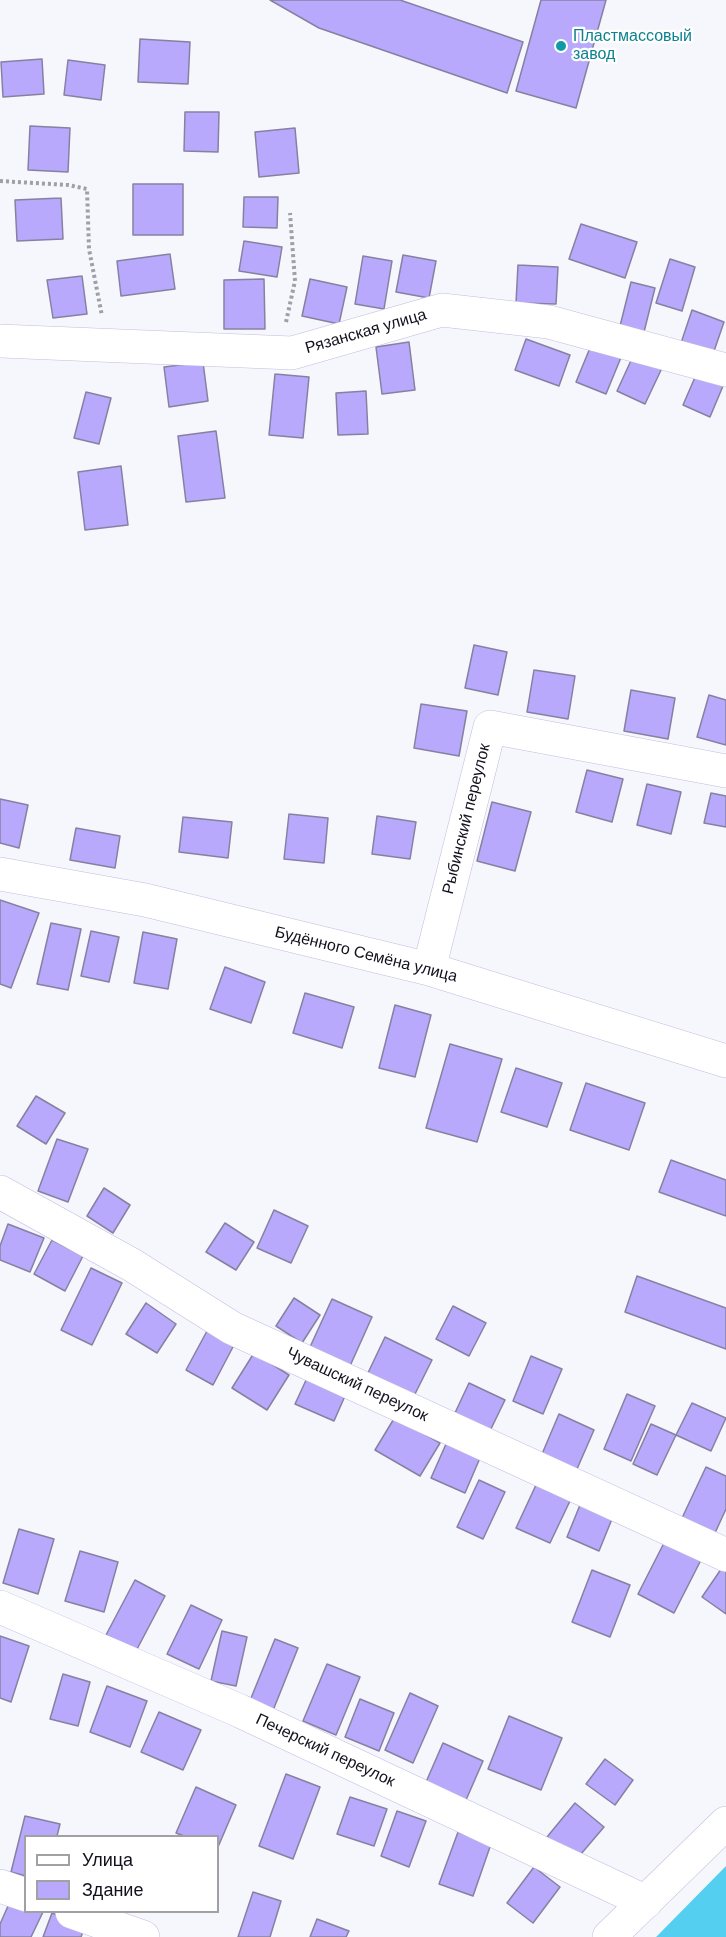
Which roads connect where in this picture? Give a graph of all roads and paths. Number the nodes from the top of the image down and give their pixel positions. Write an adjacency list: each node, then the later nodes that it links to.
1 (0, 181): 4 (path)
2 (290, 213): 5 (path)
3 (0, 341): 4 (street, Рязанская улица)
4 (108, 345): 5 (street, Рязанская улица)
5 (280, 352): 6 (street, Рязанская улица)
6 (726, 370)
7 (726, 771): 9 (street, Рыбинский переулок)
8 (0, 874): 9 (street, Будённого Семёна улица)
9 (429, 969): 10 (street, Будённого Семёна улица)
10 (726, 1061)
11 (0, 1192): 12 (street, Чувашский переулок)
12 (726, 1555)
13 (0, 1606): 17 (street, Печерский переулок)
14 (726, 1823): 17 (street)
15 (0, 1886): 16 (street)
16 (24, 1894)
17 (646, 1902): 20 (street)
18 (77, 1913): 19 (street)
19 (143, 1937)
20 (609, 1937)

